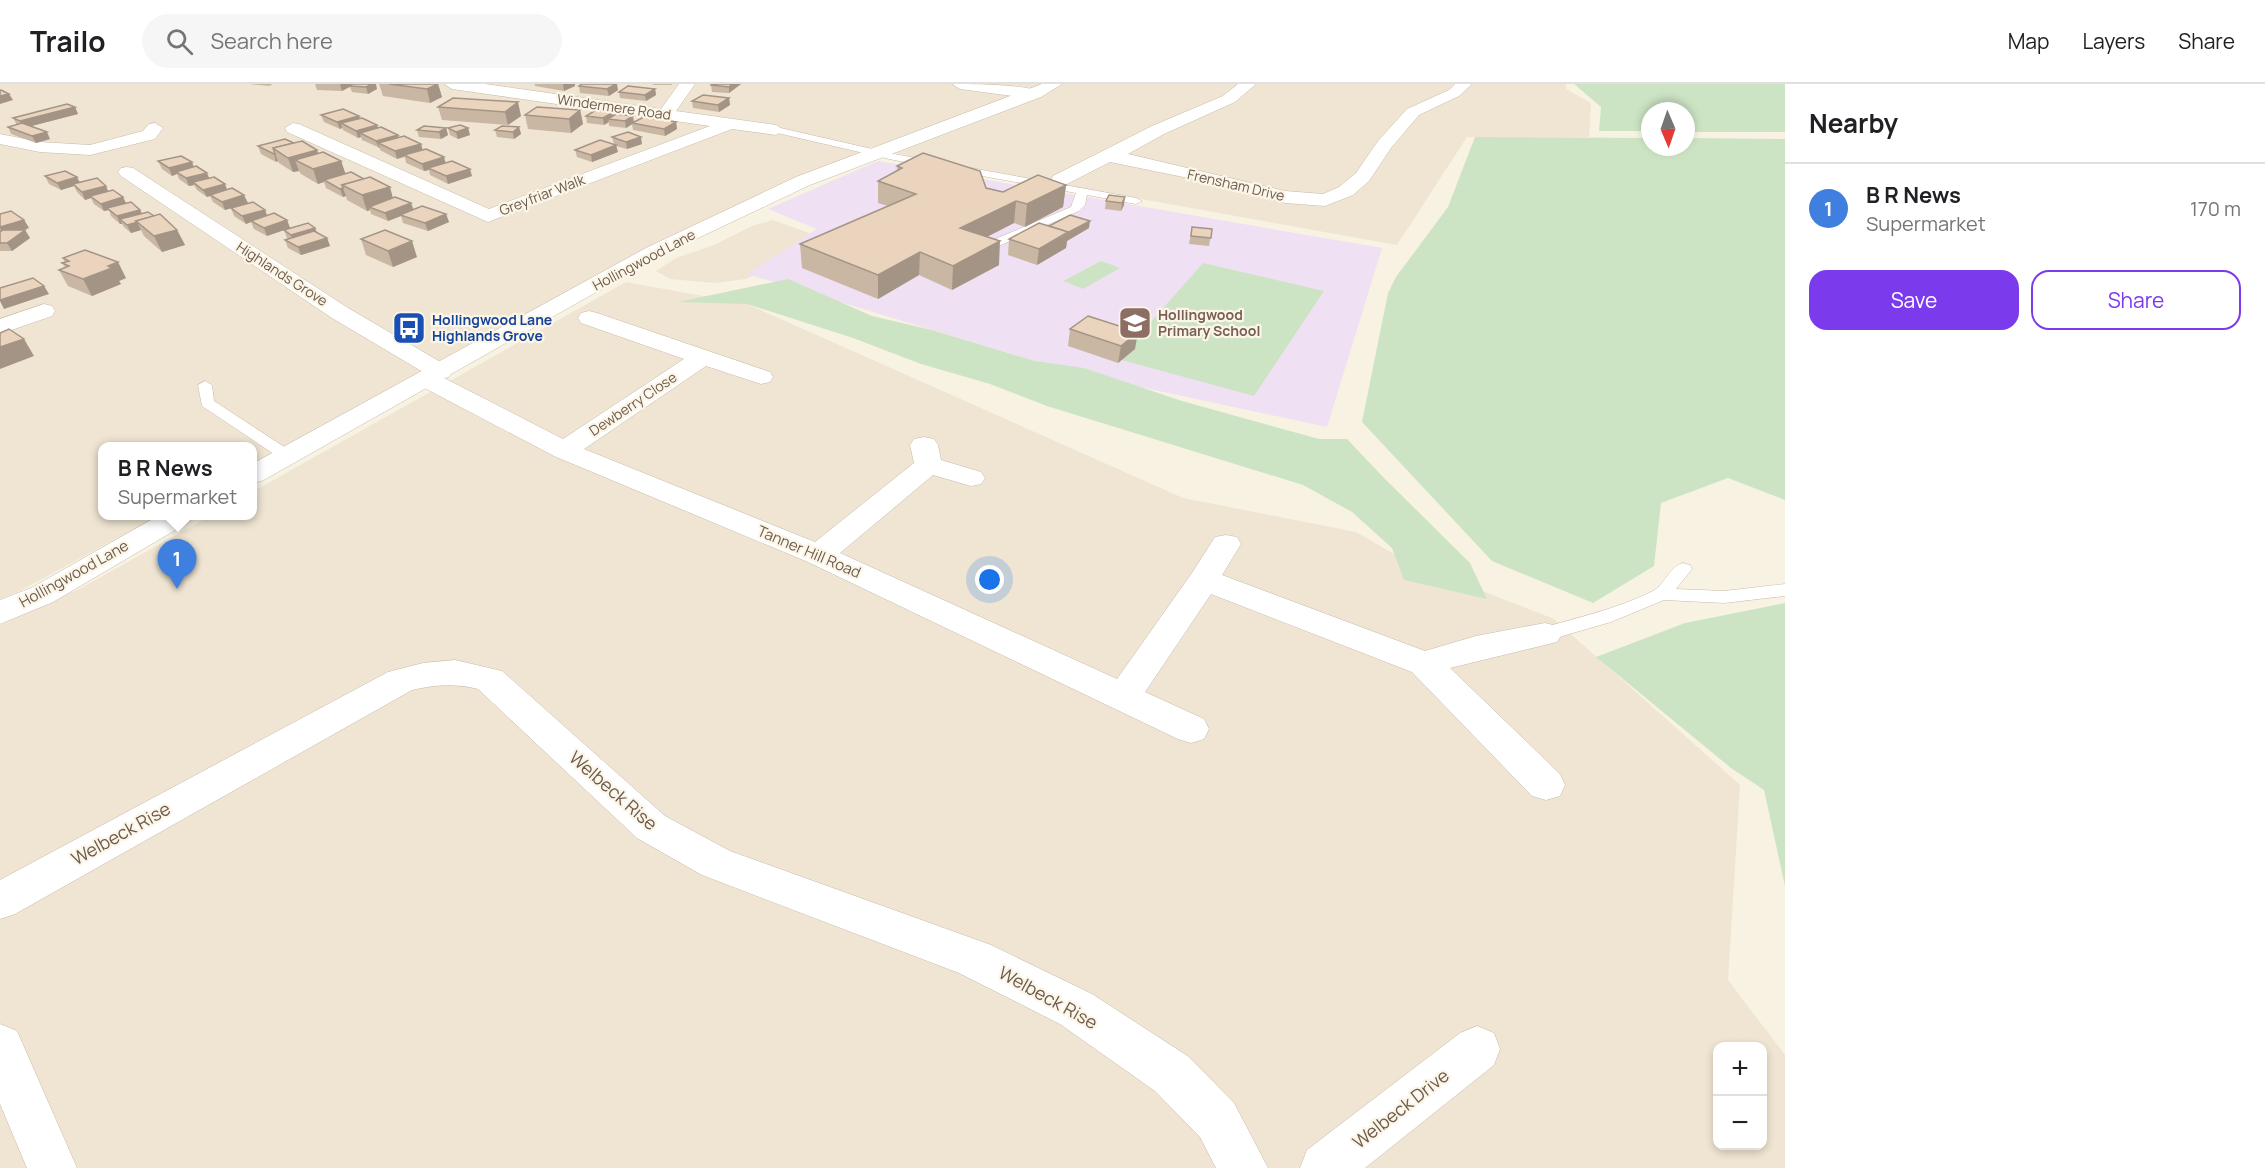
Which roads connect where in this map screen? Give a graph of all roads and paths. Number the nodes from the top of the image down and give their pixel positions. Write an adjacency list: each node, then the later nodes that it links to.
1 (452, 84): 7 (street, Windermere Road)
2 (687, 84): 9 (street)
3 (960, 84): 8 (street)
4 (1054, 84): 8 (street, Hollingwood Lane)
5 (1248, 84): 16 (street)
6 (1464, 84): 16 (street, Frensham Drive)
7 (505, 88): 9 (street, Windermere Road)
8 (1035, 94): 15 (street, Hollingwood Lane)
9 (666, 114): 10 (street, Windermere Road)
10 (729, 124): 12 (street, Greyfriar Walk); 13 (street, Windermere Road)
11 (155, 128): 14 (street)
12 (293, 128)
13 (776, 130): 15 (lane)
14 (0, 139)
15 (877, 154): 19 (lane); 26 (street, Hollingwood Lane)
16 (1108, 157): 18 (street)
17 (127, 172): 26 (street, Highlands Grove)
18 (1060, 180)
19 (1082, 191): 20 (lane); 21 (lane)
20 (1136, 201)
21 (985, 248)
22 (44, 311): 24 (street)
23 (589, 318): 25 (street, Dewberry Close)
24 (0, 327)
25 (703, 357): 27 (street, Dewberry Close); 29 (street, Dewberry Close)
26 (433, 375): 29 (street, Tanner Hill Road); 30 (street, Hollingwood Lane)
27 (761, 377)
28 (205, 385): 30 (lane)
29 (564, 450): 35 (street, Tanner Hill Road)
30 (286, 456): 31 (street, Hollingwood Lane)
31 (257, 472)
32 (971, 478): 35 (street)
33 (172, 520): 40 (street, Hollingwood Lane)
34 (1226, 544): 37 (street)
35 (819, 555): 43 (street, Tanner Hill Road)
36 (1683, 569): 39 (lane)
37 (1204, 580): 42 (street); 43 (street)
38 (1785, 590): 39 (lane)
39 (1662, 594): 41 (lane)
40 (0, 614)
41 (1545, 634): 42 (street)
42 (1424, 663): 45 (street)
43 (1123, 697): 44 (street, Tanner Hill Road)
44 (1191, 729)
45 (1546, 785)
46 (0, 901): 50 (street, Welbeck Rise)
47 (0, 1047): 49 (street)
48 (1477, 1049): 51 (street, Welbeck Drive)
49 (52, 1168)
50 (1243, 1168)
51 (1325, 1168)

